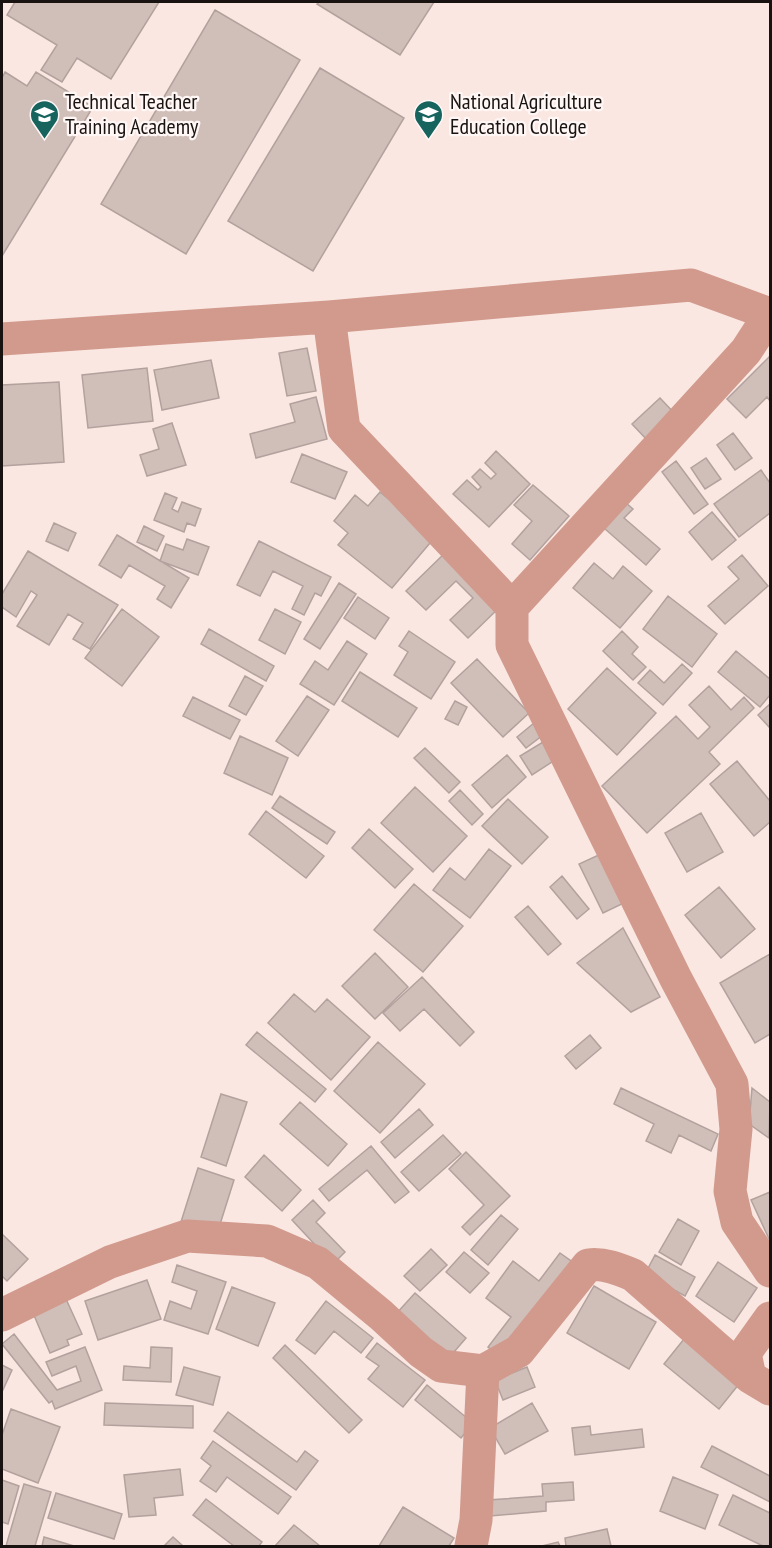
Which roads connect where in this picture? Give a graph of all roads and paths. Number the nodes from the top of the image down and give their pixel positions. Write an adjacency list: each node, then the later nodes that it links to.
1 (770, 314): 2 (street); 4 (street)
2 (329, 317): 3 (street); 4 (street)
3 (2, 339)
4 (512, 607): 5 (street)
5 (771, 1271)
6 (2, 1315): 8 (street)
7 (771, 1318): 9 (street)
8 (483, 1371): 9 (street); 10 (street)
9 (760, 1383)
10 (471, 1546)

